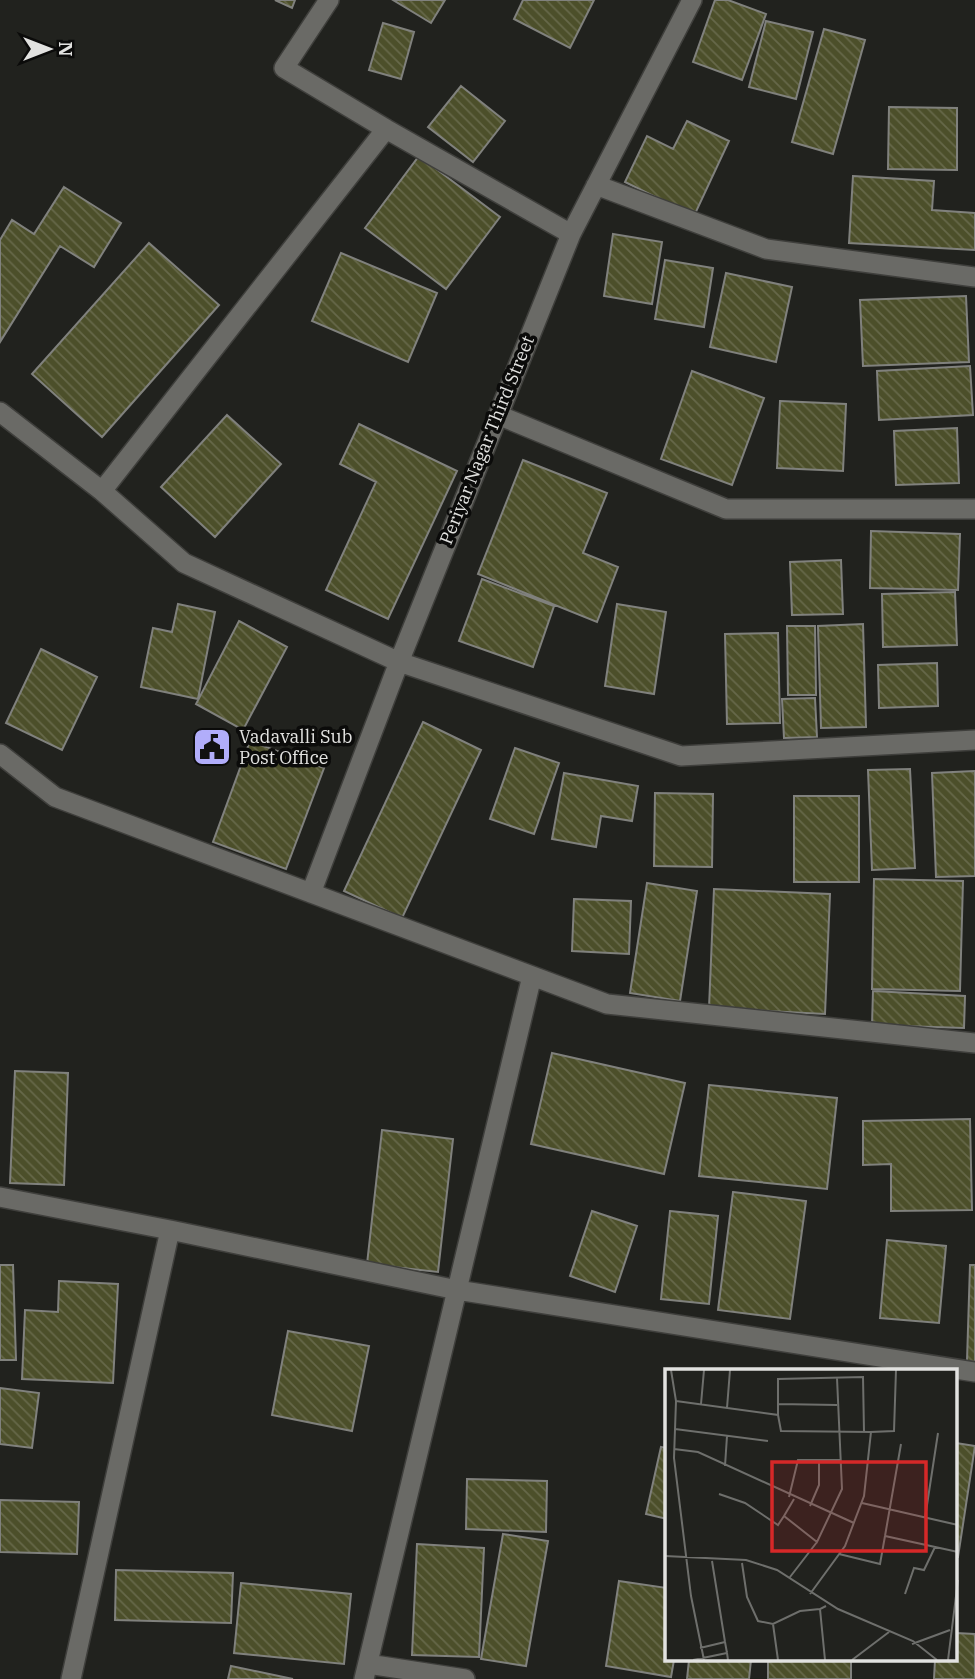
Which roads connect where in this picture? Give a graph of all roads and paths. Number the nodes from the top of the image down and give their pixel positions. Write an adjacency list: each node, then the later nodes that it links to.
1 (329, 0): 3 (street)
2 (692, 0): 4 (street, Periyar Nagar Third Street)
3 (386, 129): 5 (street); 9 (street)
4 (596, 185): 5 (street, Periyar Nagar Third Street); 6 (street)
5 (571, 234): 8 (street, Periyar Nagar Third Street)
6 (975, 277)
7 (0, 412): 9 (street)
8 (498, 415): 10 (street); 11 (street, Periyar Nagar Third Street)
9 (102, 491): 11 (street)
10 (975, 509)
11 (399, 662): 12 (street); 14 (street, Periyar Nagar Third Street)
12 (975, 740)
13 (0, 754): 14 (street)
14 (311, 893): 15 (street)
15 (532, 976): 16 (street); 19 (street)
16 (975, 1043)
17 (0, 1196): 18 (street)
18 (170, 1230): 19 (street); 22 (street)
19 (457, 1290): 20 (street); 21 (street)
20 (956, 1369)
21 (366, 1671): 23 (street)
22 (71, 1679)
23 (465, 1679)

